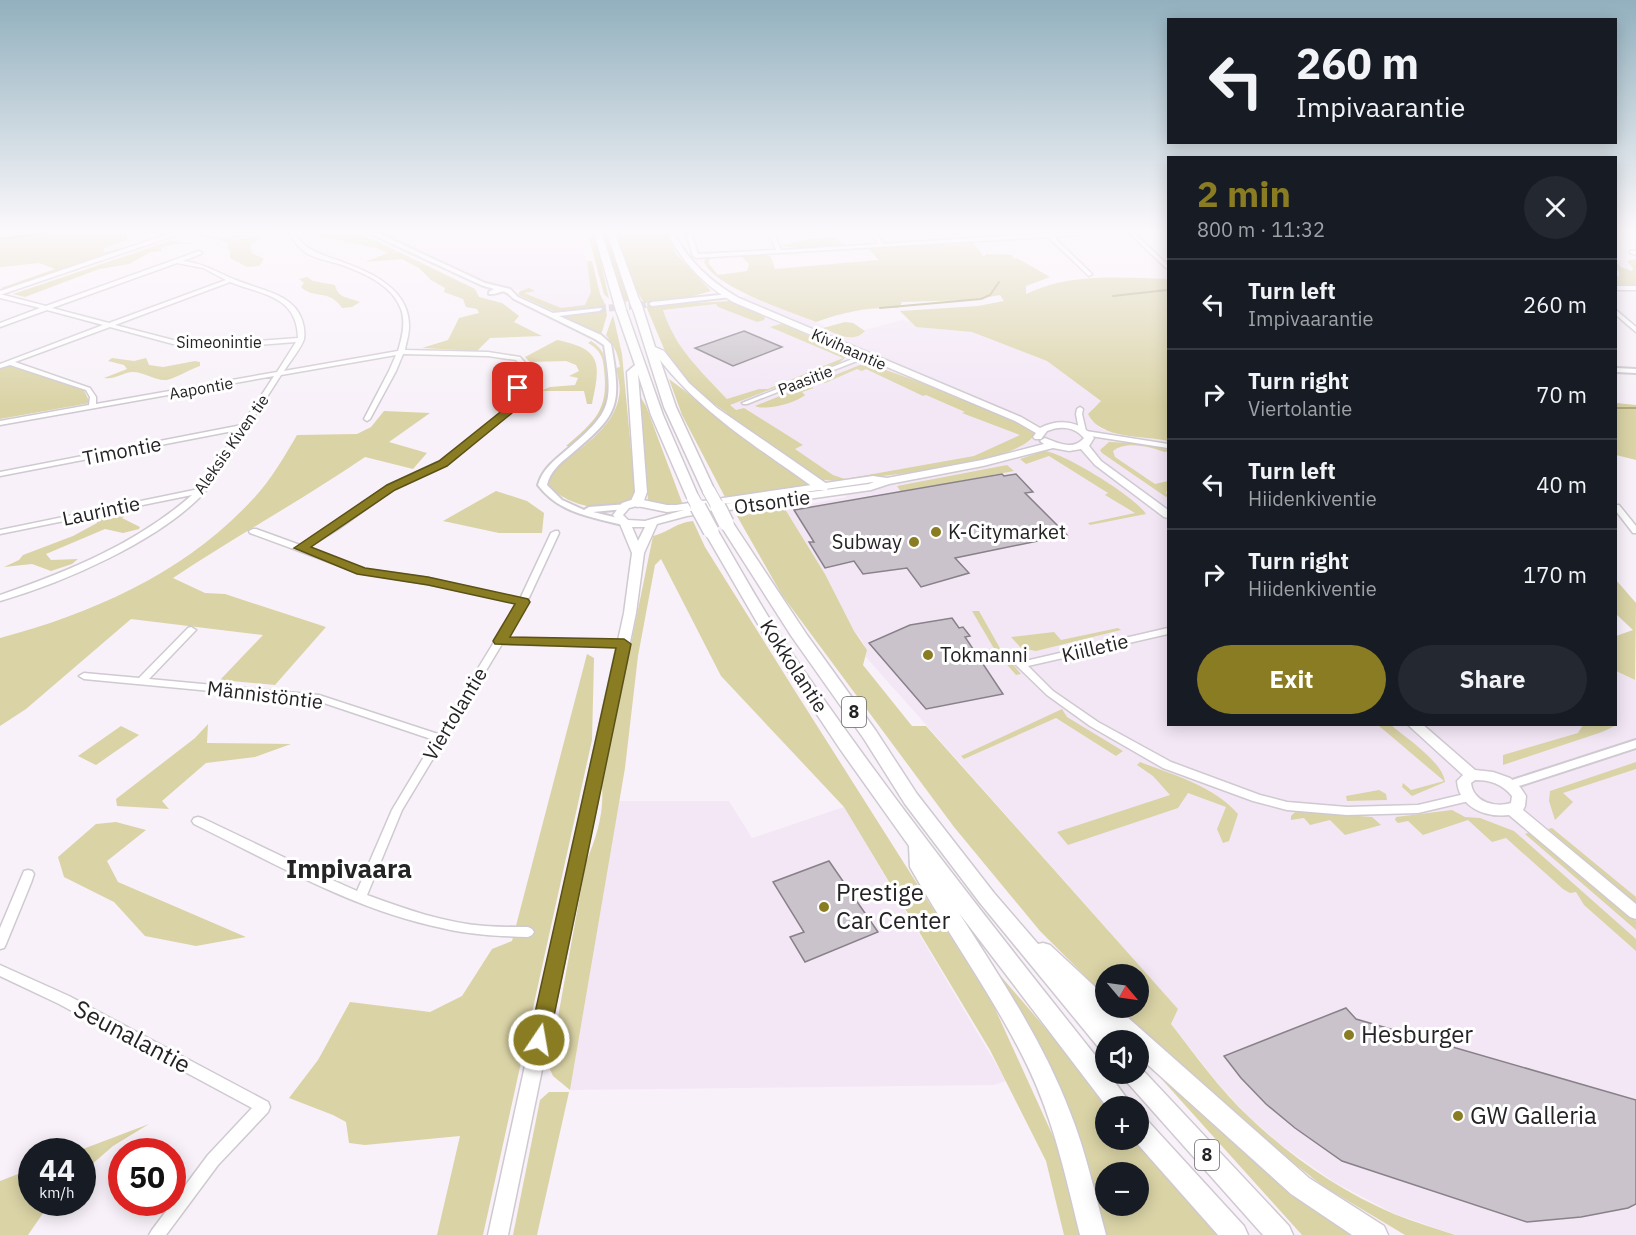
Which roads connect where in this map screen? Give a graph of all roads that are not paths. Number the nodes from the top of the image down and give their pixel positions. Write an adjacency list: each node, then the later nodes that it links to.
1 (96, 291): 14 (street)
2 (203, 291): 20 (street)
3 (262, 291): 21 (street)
4 (393, 291): 23 (street)
5 (490, 291): 11 (street)
6 (507, 291): 11 (street); 17 (street)
7 (615, 291): 27 (highway, Kokkolantie / 8)
8 (631, 291): 22 (highway, Kokkolantie / 8)
9 (721, 291): 12 (main road, Kivihaantie)
10 (0, 294): 14 (street, Simeonintie)
11 (493, 294): 17 (street)
12 (729, 296): 13 (street); 24 (main road, Kivihaantie)
13 (652, 304)
14 (45, 309): 18 (street); 20 (street, Simeonintie)
15 (599, 309): 17 (street)
16 (1617, 313): 19 (street)
17 (547, 317): 50 (street)
18 (0, 325)
19 (1634, 326)
20 (110, 327): 21 (street, Simeonintie); 25 (street)
21 (301, 340): 30 (street, Aleksis Kiven tie)
22 (650, 348): 47 (highway); 82 (highway, Kokkolantie / 8, bridge)
23 (401, 352): 30 (street, Aapontie); 33 (street); 61 (street, Aapontie)
24 (865, 356): 31 (street, Paasitie); 34 (main road, Kivihaantie)
25 (11, 363): 26 (street); 32 (street)
26 (0, 366)
27 (639, 367): 48 (highway); 79 (highway, Kokkolantie / 8, bridge)
28 (1617, 370): 29 (street)
29 (1636, 370)
30 (280, 374): 32 (street, Aapontie); 37 (street, Aleksis Kiven tie)
31 (745, 403)
32 (92, 406): 35 (street, Aapontie)
33 (367, 419)
34 (1018, 419): 36 (main road, Kivihaantie); 38 (main road, Kivihaantie)
35 (0, 423)
36 (1059, 425): 38 (main road, Otsontie); 39 (main road, Kivihaantie); 39 (street)
37 (244, 427): 45 (street, Timontie); 46 (street, Aleksis Kiven tie)
38 (1041, 434): 40 (main road, Kivihaantie); 43 (main road, Otsontie)
39 (1085, 438): 41 (street); 42 (main road); 44 (main road)
40 (1052, 445): 42 (main road); 43 (main road, Otsontie)
41 (1167, 446)
42 (1063, 447): 44 (main road)
43 (1012, 454): 47 (main road, Otsontie)
44 (1098, 463): 52 (main road)
45 (0, 474)
46 (202, 491): 59 (street, Laurintie); 63 (street, Aleksis Kiven tie)
47 (824, 491): 49 (main road, Otsontie); 54 (main road, Otsontie)
48 (631, 504): 49 (main road, Otsontie); 50 (street); 56 (main road)
49 (659, 507): 54 (main road)
50 (570, 508): 56 (street)
51 (1617, 508): 53 (street)
52 (1167, 514)
53 (1626, 519): 55 (street); 58 (street)
54 (654, 521): 56 (main road, Otsontie); 62 (main road)
55 (1636, 521)
56 (624, 522): 62 (main road)
57 (253, 531): 61 (street)
58 (1636, 531)
59 (0, 532)
60 (555, 533): 64 (street, Viertolantie)
61 (301, 548): 64 (street)
62 (638, 553): 68 (main road)
63 (0, 598)
64 (523, 602): 67 (street, Viertolantie)
65 (191, 630): 70 (street)
66 (1167, 631): 76 (street, Kiilletie)
67 (500, 641): 68 (street); 72 (street, Viertolantie)
68 (624, 644): 94 (main road)
69 (84, 676): 70 (street, Männistöntie)
70 (141, 682): 72 (street, Männistöntie)
71 (1415, 726): 74 (main road)
72 (441, 739): 81 (street, Viertolantie)
73 (1636, 744): 75 (street)
74 (1472, 775): 75 (main road); 76 (main road)
75 (1510, 785): 77 (main road)
76 (1469, 797): 77 (main road)
77 (1513, 810): 83 (main road)
78 (198, 821): 81 (street)
79 (918, 845): 91 (highway, Kokkolantie / 8); 95 (highway)
80 (28, 874): 85 (street)
81 (360, 897): 84 (street)
82 (987, 898): 87 (highway, Kokkolantie / 8); 88 (highway)
83 (1636, 913)
84 (528, 932)
85 (0, 944)
86 (0, 970): 93 (street, Seunalantie)
87 (1098, 1030)
88 (1125, 1030)
89 (1149, 1052): 98 (highway)
90 (1143, 1084): 97 (highway, 8)
91 (1112, 1096)
92 (1149, 1138): 96 (highway, 8)
93 (157, 1235)
94 (498, 1235)
95 (1093, 1235)
96 (1235, 1235)
97 (1280, 1235)
98 (1375, 1235)

